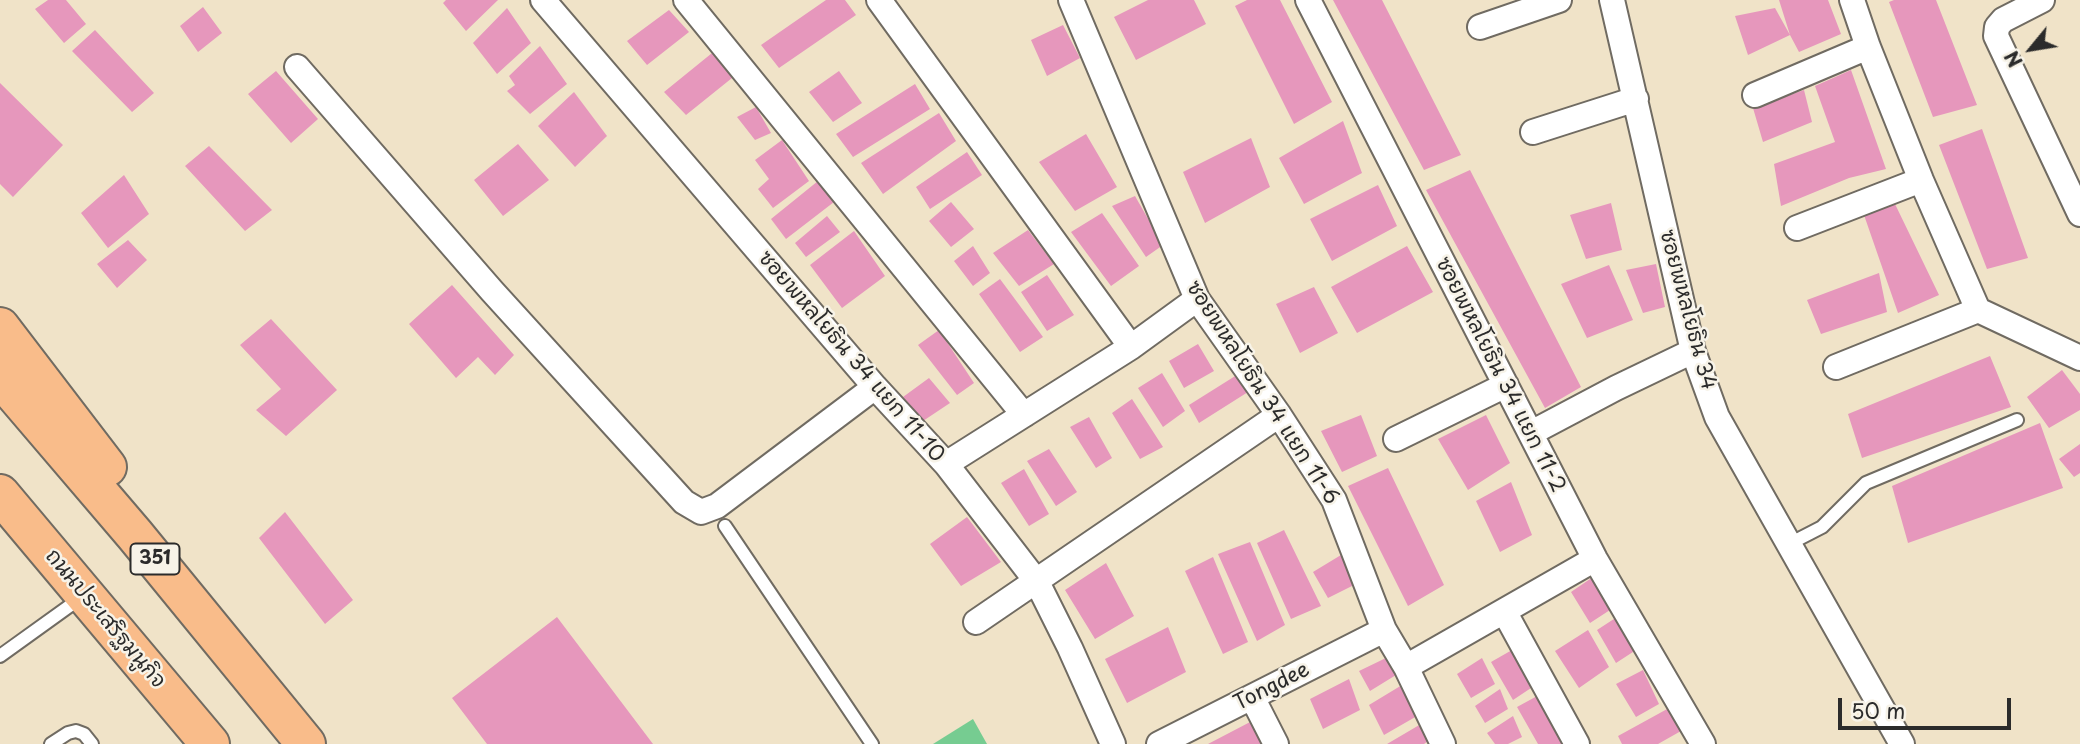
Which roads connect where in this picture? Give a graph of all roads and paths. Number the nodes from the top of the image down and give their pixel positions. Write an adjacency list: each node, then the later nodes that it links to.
1 (543, 0): 28 (street, ซอยพหลโยธิน 34 แยก 11-10)
2 (686, 0): 29 (street)
3 (879, 0): 22 (street)
4 (1071, 0): 19 (street, ซอยพหลโยธิน 34 แยก 11-6)
5 (1308, 0): 27 (street, ซอยพหลโยธิน 34 แยก 11-2)
6 (1559, 0): 10 (street)
7 (1612, 0): 14 (street, ซอยพหลโยธิน 34)
8 (1852, 0): 11 (street)
9 (2042, 0): 17 (street)
10 (1480, 27)
11 (1868, 47): 13 (street); 16 (street)
12 (297, 67): 28 (street)
13 (1755, 95)
14 (1636, 99): 15 (street); 23 (street, ซอยพหลโยธิน 34)
15 (1533, 132)
16 (1922, 180): 18 (street); 20 (street)
17 (2080, 214)
18 (1797, 228)
19 (1197, 299): 22 (street); 30 (street, ซอยพหลโยธิน 34 แยก 11-6)
20 (1978, 310): 24 (street); 25 (street)
21 (0, 327): 37 (main road)
22 (1130, 347): 29 (street)
23 (1693, 351): 32 (street); 39 (street, ซอยพหลโยธิน 34)
24 (2080, 358)
25 (1836, 367)
26 (0, 377): 37 (main road, 351)
27 (1506, 385): 32 (street, ซอยพหลโยธิน 34 แยก 11-2); 33 (street)
28 (874, 387): 34 (street, ซอยพหลโยธิน 34 แยก 11-10)
29 (1024, 415): 34 (street)
30 (1279, 415): 41 (street); 45 (street, ซอยพหลโยธิน 34 แยก 11-6)
31 (2017, 420): 39 (lane)
32 (1531, 433): 40 (street, ซอยพหลโยธิน 34 แยก 11-2)
33 (1396, 439)
34 (946, 464): 41 (street, ซอยพหลโยธิน 34 แยก 11-10)
35 (0, 494): 42 (main road, ถนนประเสริฐมนูกิจ)
36 (725, 526): 53 (lane)
37 (135, 535): 52 (main road, 351)
38 (0, 537): 42 (main road)
39 (1789, 544): 60 (street, ซอยพหลโยธิน 34)
40 (1595, 559): 43 (street); 59 (street, ซอยพหลโยธิน 34 แยก 11-2)
41 (1037, 582): 44 (street); 54 (street, ซอยพหลโยธิน 34 แยก 11-10)
42 (80, 591): 46 (lane); 51 (main road, ถนนประเสริฐมนูกิจ)
43 (1504, 611): 47 (street); 58 (street)
44 (976, 622)
45 (1384, 630): 47 (street, ซอยพหลโยธิน 34 แยก 11-6); 48 (street, Tongdee)
46 (1, 655)
47 (1406, 667): 57 (street, ซอยพหลโยธิน 34 แยก 11-6)
48 (1252, 697): 55 (street, Tongdee); 56 (street)
49 (51, 744): 50 (lane)
50 (92, 744)
51 (210, 744)
52 (306, 744)
53 (873, 744)
54 (1113, 744)
55 (1159, 744)
56 (1276, 744)
57 (1443, 744)
58 (1577, 744)
59 (1703, 744)
60 (1902, 744)

